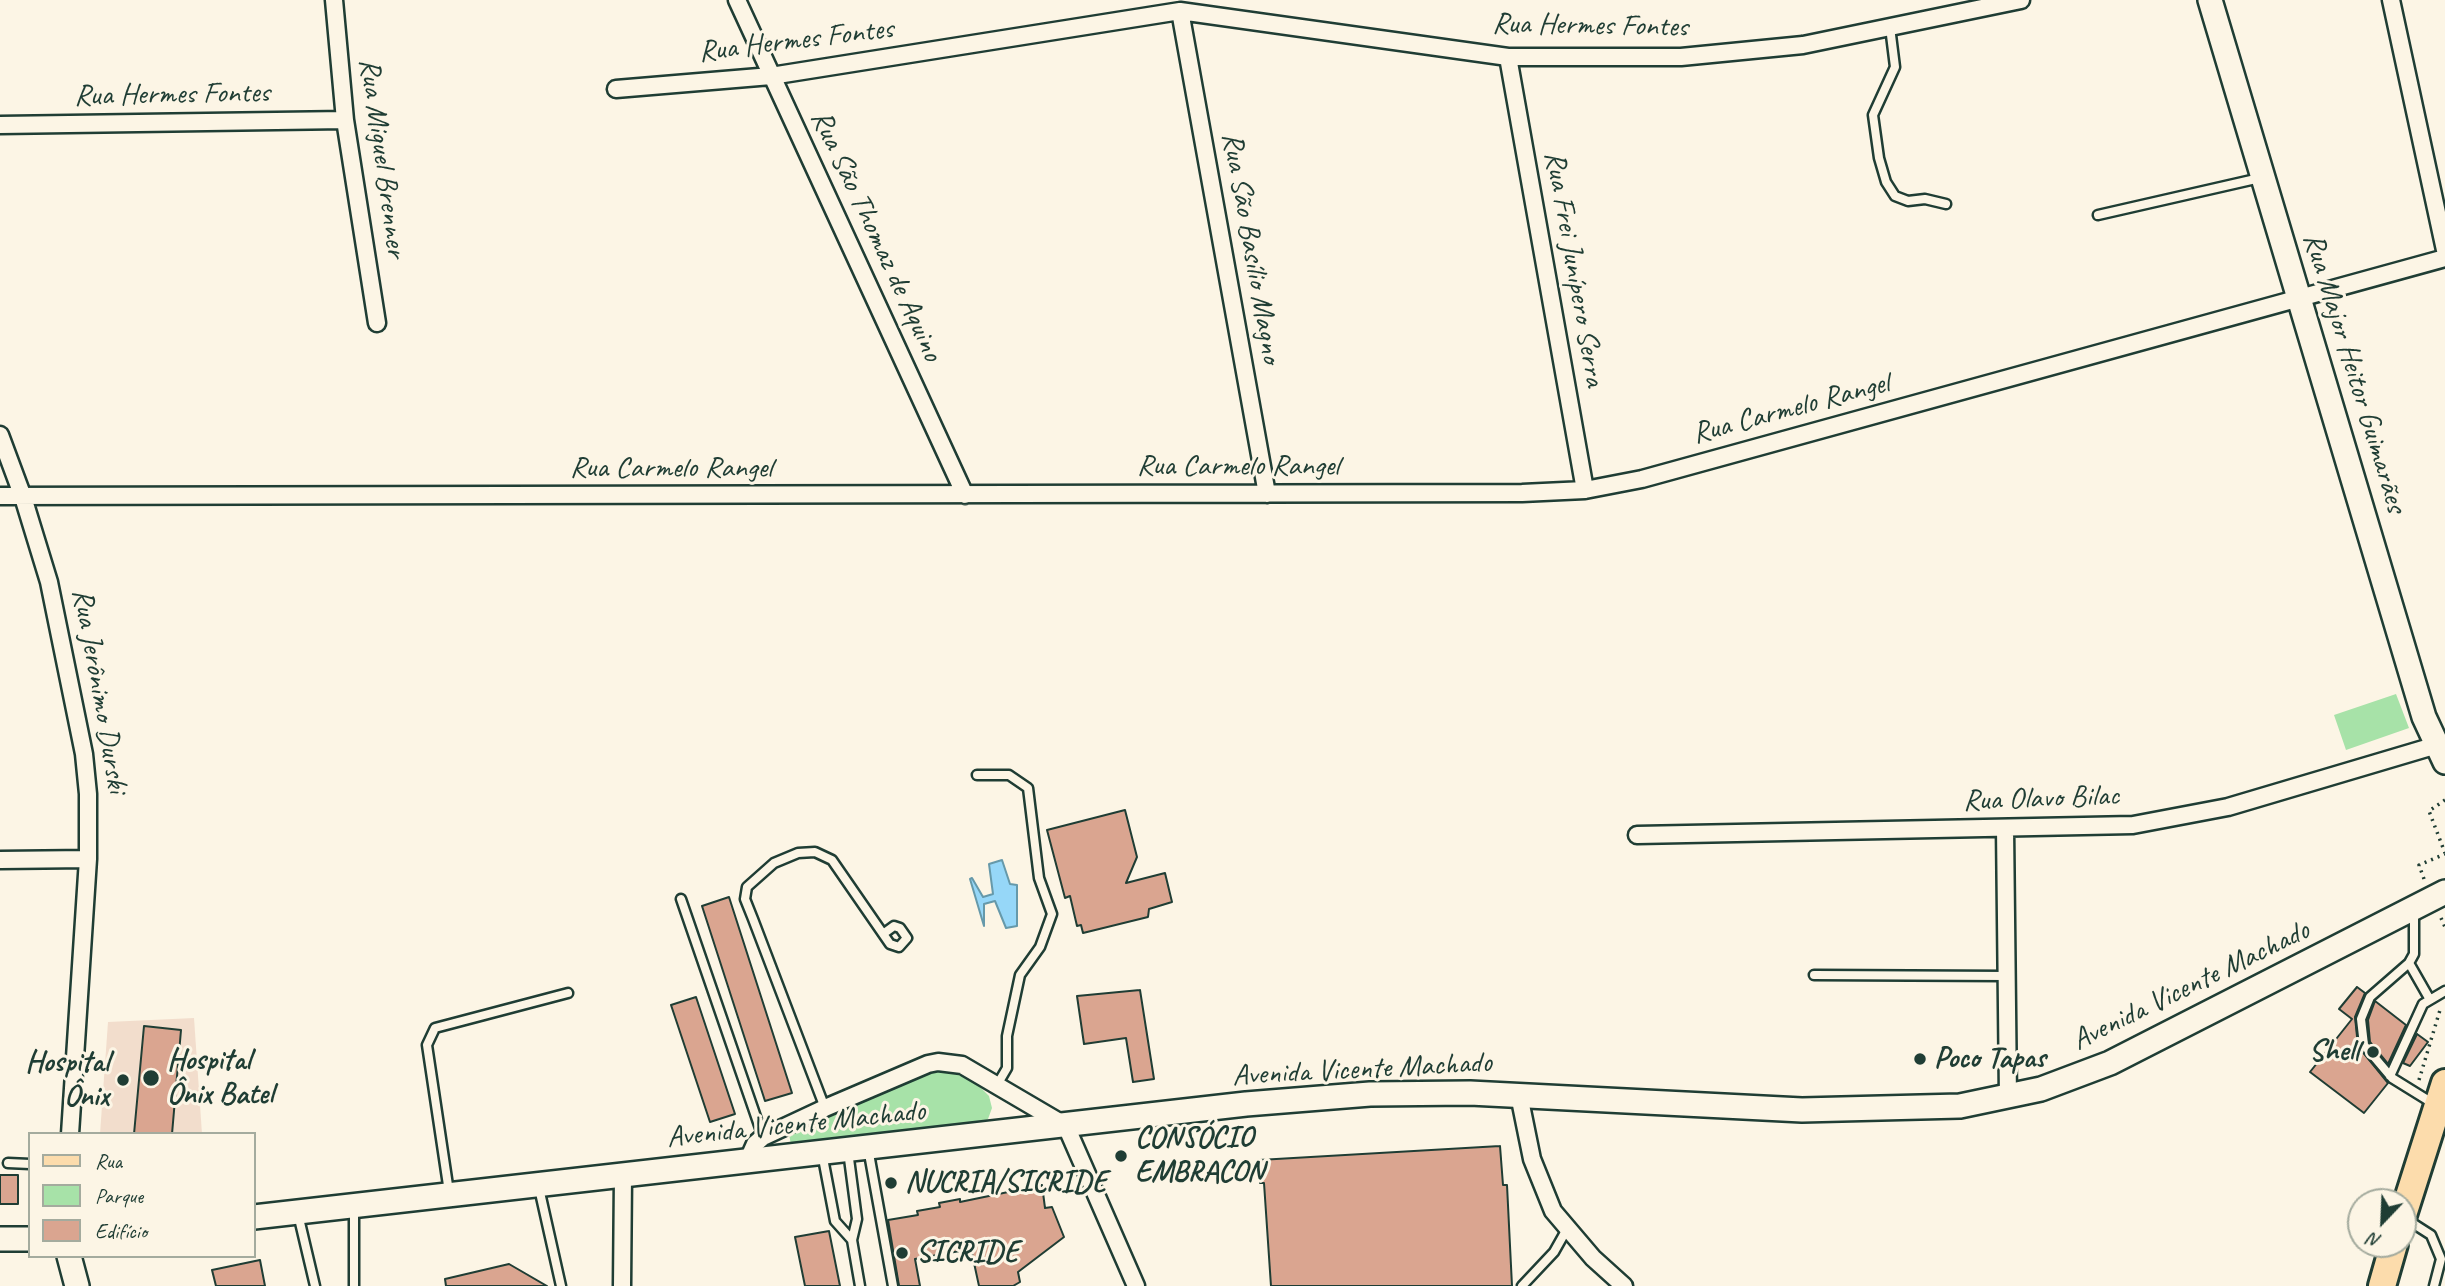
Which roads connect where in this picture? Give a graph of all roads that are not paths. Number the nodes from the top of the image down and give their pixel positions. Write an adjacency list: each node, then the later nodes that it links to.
1 (334, 0): 11 (street, Rua Miguel Brenner)
2 (737, 0): 9 (street, Rua São Thomaz de Aquino)
3 (2021, 0): 7 (street, Rua Hermes Fontes)
4 (2210, 0): 13 (street, Rua Major Heitor Guimarães)
5 (2391, 0): 16 (street)
6 (1180, 12): 8 (street, Rua Hermes Fontes); 9 (street, Rua Hermes Fontes); 22 (street, Rua São Basílio Magno)
7 (1890, 27): 8 (street, Rua Hermes Fontes); 14 (lane)
8 (1508, 57): 21 (street, Rua Frei Junípero Serra)
9 (771, 76): 10 (street, Rua Hermes Fontes); 23 (street, Rua São Thomaz de Aquino)
10 (616, 89)
11 (345, 120): 12 (street, Rua Hermes Fontes); 19 (street, Rua Miguel Brenner)
12 (0, 125)
13 (2263, 177): 15 (lane); 18 (street, Rua Major Heitor Guimarães)
14 (1946, 204)
15 (2098, 215)
16 (2445, 250)
17 (2445, 258): 18 (street, Rua Carmelo Rangel)
18 (2299, 298): 21 (street, Rua Carmelo Rangel); 26 (street, Rua Major Heitor Guimarães)
19 (377, 323)
20 (0, 435): 25 (street, Rua Jerônimo Durski)
21 (1586, 490): 22 (street, Rua Carmelo Rangel)
22 (1267, 494): 23 (street, Rua Carmelo Rangel)
23 (965, 495): 25 (street, Rua Carmelo Rangel)
24 (0, 496): 25 (street, Rua Carmelo Rangel)
25 (23, 497): 30 (street, Rua Jerônimo Durski)
26 (2441, 754): 28 (street, Rua Olavo Bilac)
27 (977, 775): 42 (lane)
28 (2005, 828): 29 (street, Rua Olavo Bilac); 37 (street)
29 (1637, 835)
30 (88, 859): 31 (street); 48 (street, Rua Jerônimo Durski)
31 (0, 860)
32 (681, 899): 49 (lane)
33 (2434, 901): 35 (lane); 45 (street, Avenida Vicente Machado)
34 (883, 934): 46 (lane)
35 (2409, 964): 40 (lane); 41 (lane)
36 (1814, 975): 37 (lane)
37 (2007, 976): 45 (street)
38 (2445, 991): 40 (lane)
39 (568, 993): 60 (lane)
40 (2429, 998): 41 (lane)
41 (2390, 1076): 43 (lane)
42 (997, 1085): 46 (street); 47 (street)
43 (2441, 1094): 58 (main road)
44 (1518, 1095): 45 (street, Avenida Vicente Machado); 47 (street, Avenida Vicente Machado); 65 (street)
45 (2008, 1098)
46 (825, 1108): 49 (street)
47 (1066, 1126): 51 (street, Avenida Vicente Machado); 78 (street)
48 (70, 1132)
49 (763, 1138): 53 (street)
50 (2445, 1138): 59 (main road)
51 (858, 1149): 52 (street, Avenida Vicente Machado); 68 (lane); 77 (lane)
52 (822, 1153): 53 (street, Avenida Vicente Machado); 68 (lane)
53 (747, 1162): 56 (street, Avenida Vicente Machado)
54 (8, 1163): 55 (lane)
55 (28, 1164)
56 (623, 1176): 57 (street, Avenida Vicente Machado); 75 (street)
57 (539, 1185): 60 (street, Avenida Vicente Machado); 74 (lane)
58 (2412, 1188)
59 (2417, 1190)
60 (450, 1195): 61 (street, Avenida Vicente Machado)
61 (354, 1206): 62 (street, Avenida Vicente Machado); 73 (lane)
62 (298, 1212): 63 (street, Avenida Vicente Machado); 72 (lane)
63 (256, 1217)
64 (2417, 1226): 82 (lane)
65 (1567, 1229): 79 (lane); 80 (street)
66 (0, 1239): 67 (street)
67 (28, 1239)
68 (852, 1240): 76 (lane)
69 (70, 1258): 71 (street)
70 (2390, 1258): 81 (main road)
71 (77, 1286)
72 (315, 1286)
73 (354, 1286)
74 (561, 1286)
75 (622, 1286)
76 (860, 1286)
77 (893, 1286)
78 (1136, 1286)
79 (1522, 1286)
80 (1624, 1286)
81 (2382, 1286)
82 (2434, 1286)

